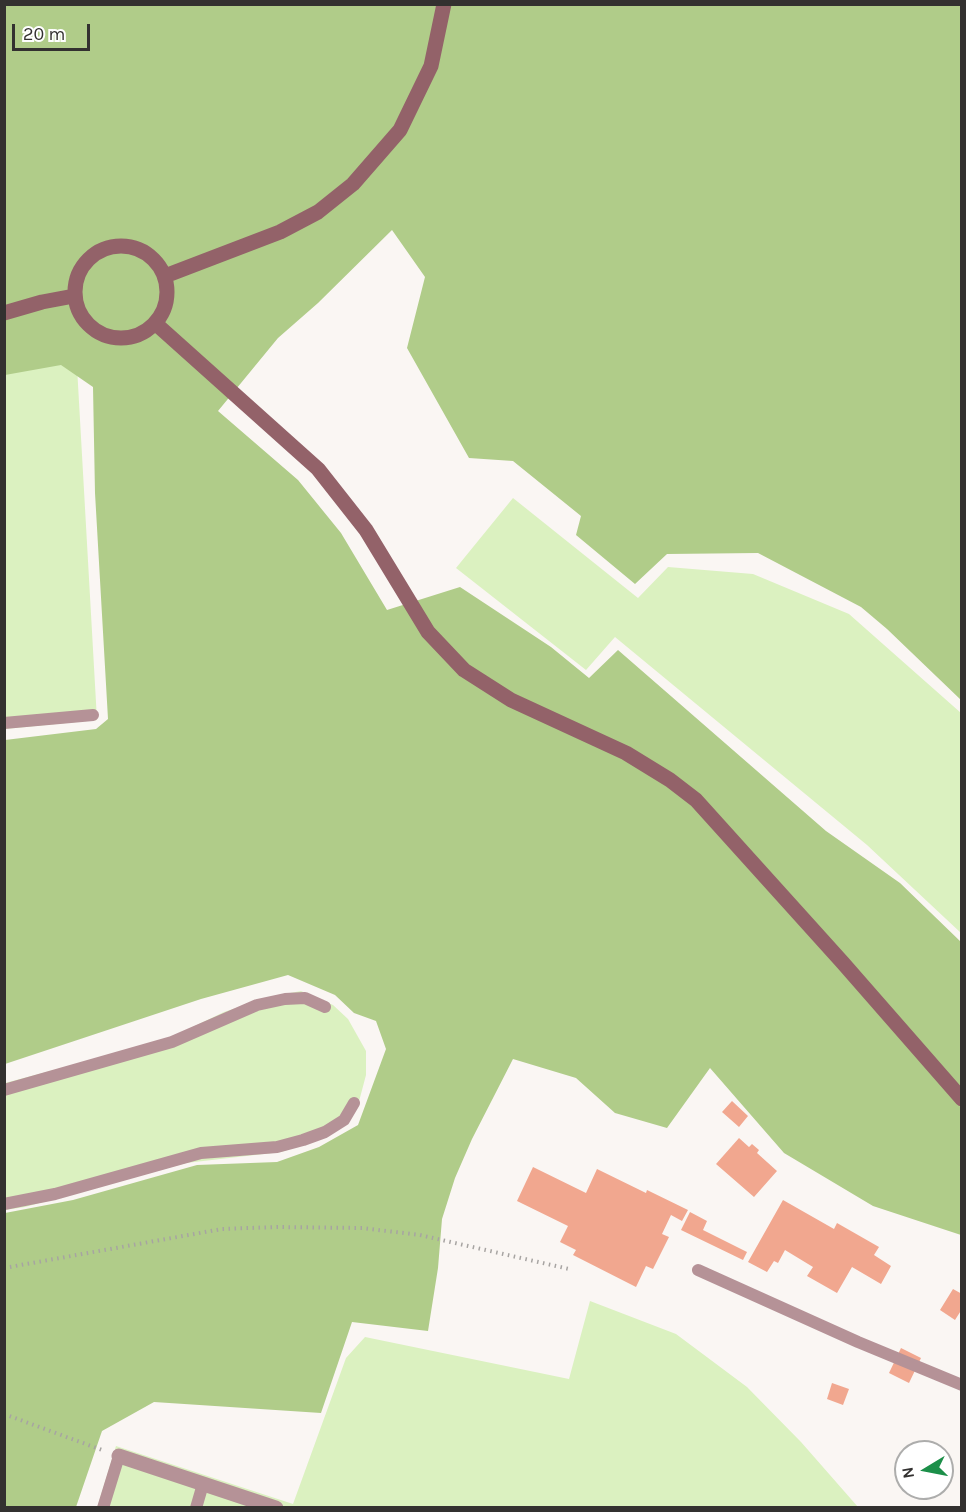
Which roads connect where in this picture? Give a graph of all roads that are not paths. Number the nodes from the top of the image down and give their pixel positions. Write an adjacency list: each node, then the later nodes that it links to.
1 (444, 4): 2 (street)
2 (165, 276): 3 (street); 5 (street)
3 (74, 296): 4 (street); 5 (street)
4 (4, 313)
5 (155, 323): 10 (street)
6 (93, 715): 7 (lane)
7 (4, 723)
8 (325, 1008): 9 (lane)
9 (4, 1090)
10 (962, 1100)
11 (354, 1103): 12 (lane)
12 (4, 1204)
13 (698, 1270): 14 (lane)
14 (962, 1385)
15 (119, 1456): 16 (street); 17 (lane)
16 (203, 1484): 18 (lane); 19 (street)
17 (103, 1508)
18 (196, 1508)
19 (276, 1508)

